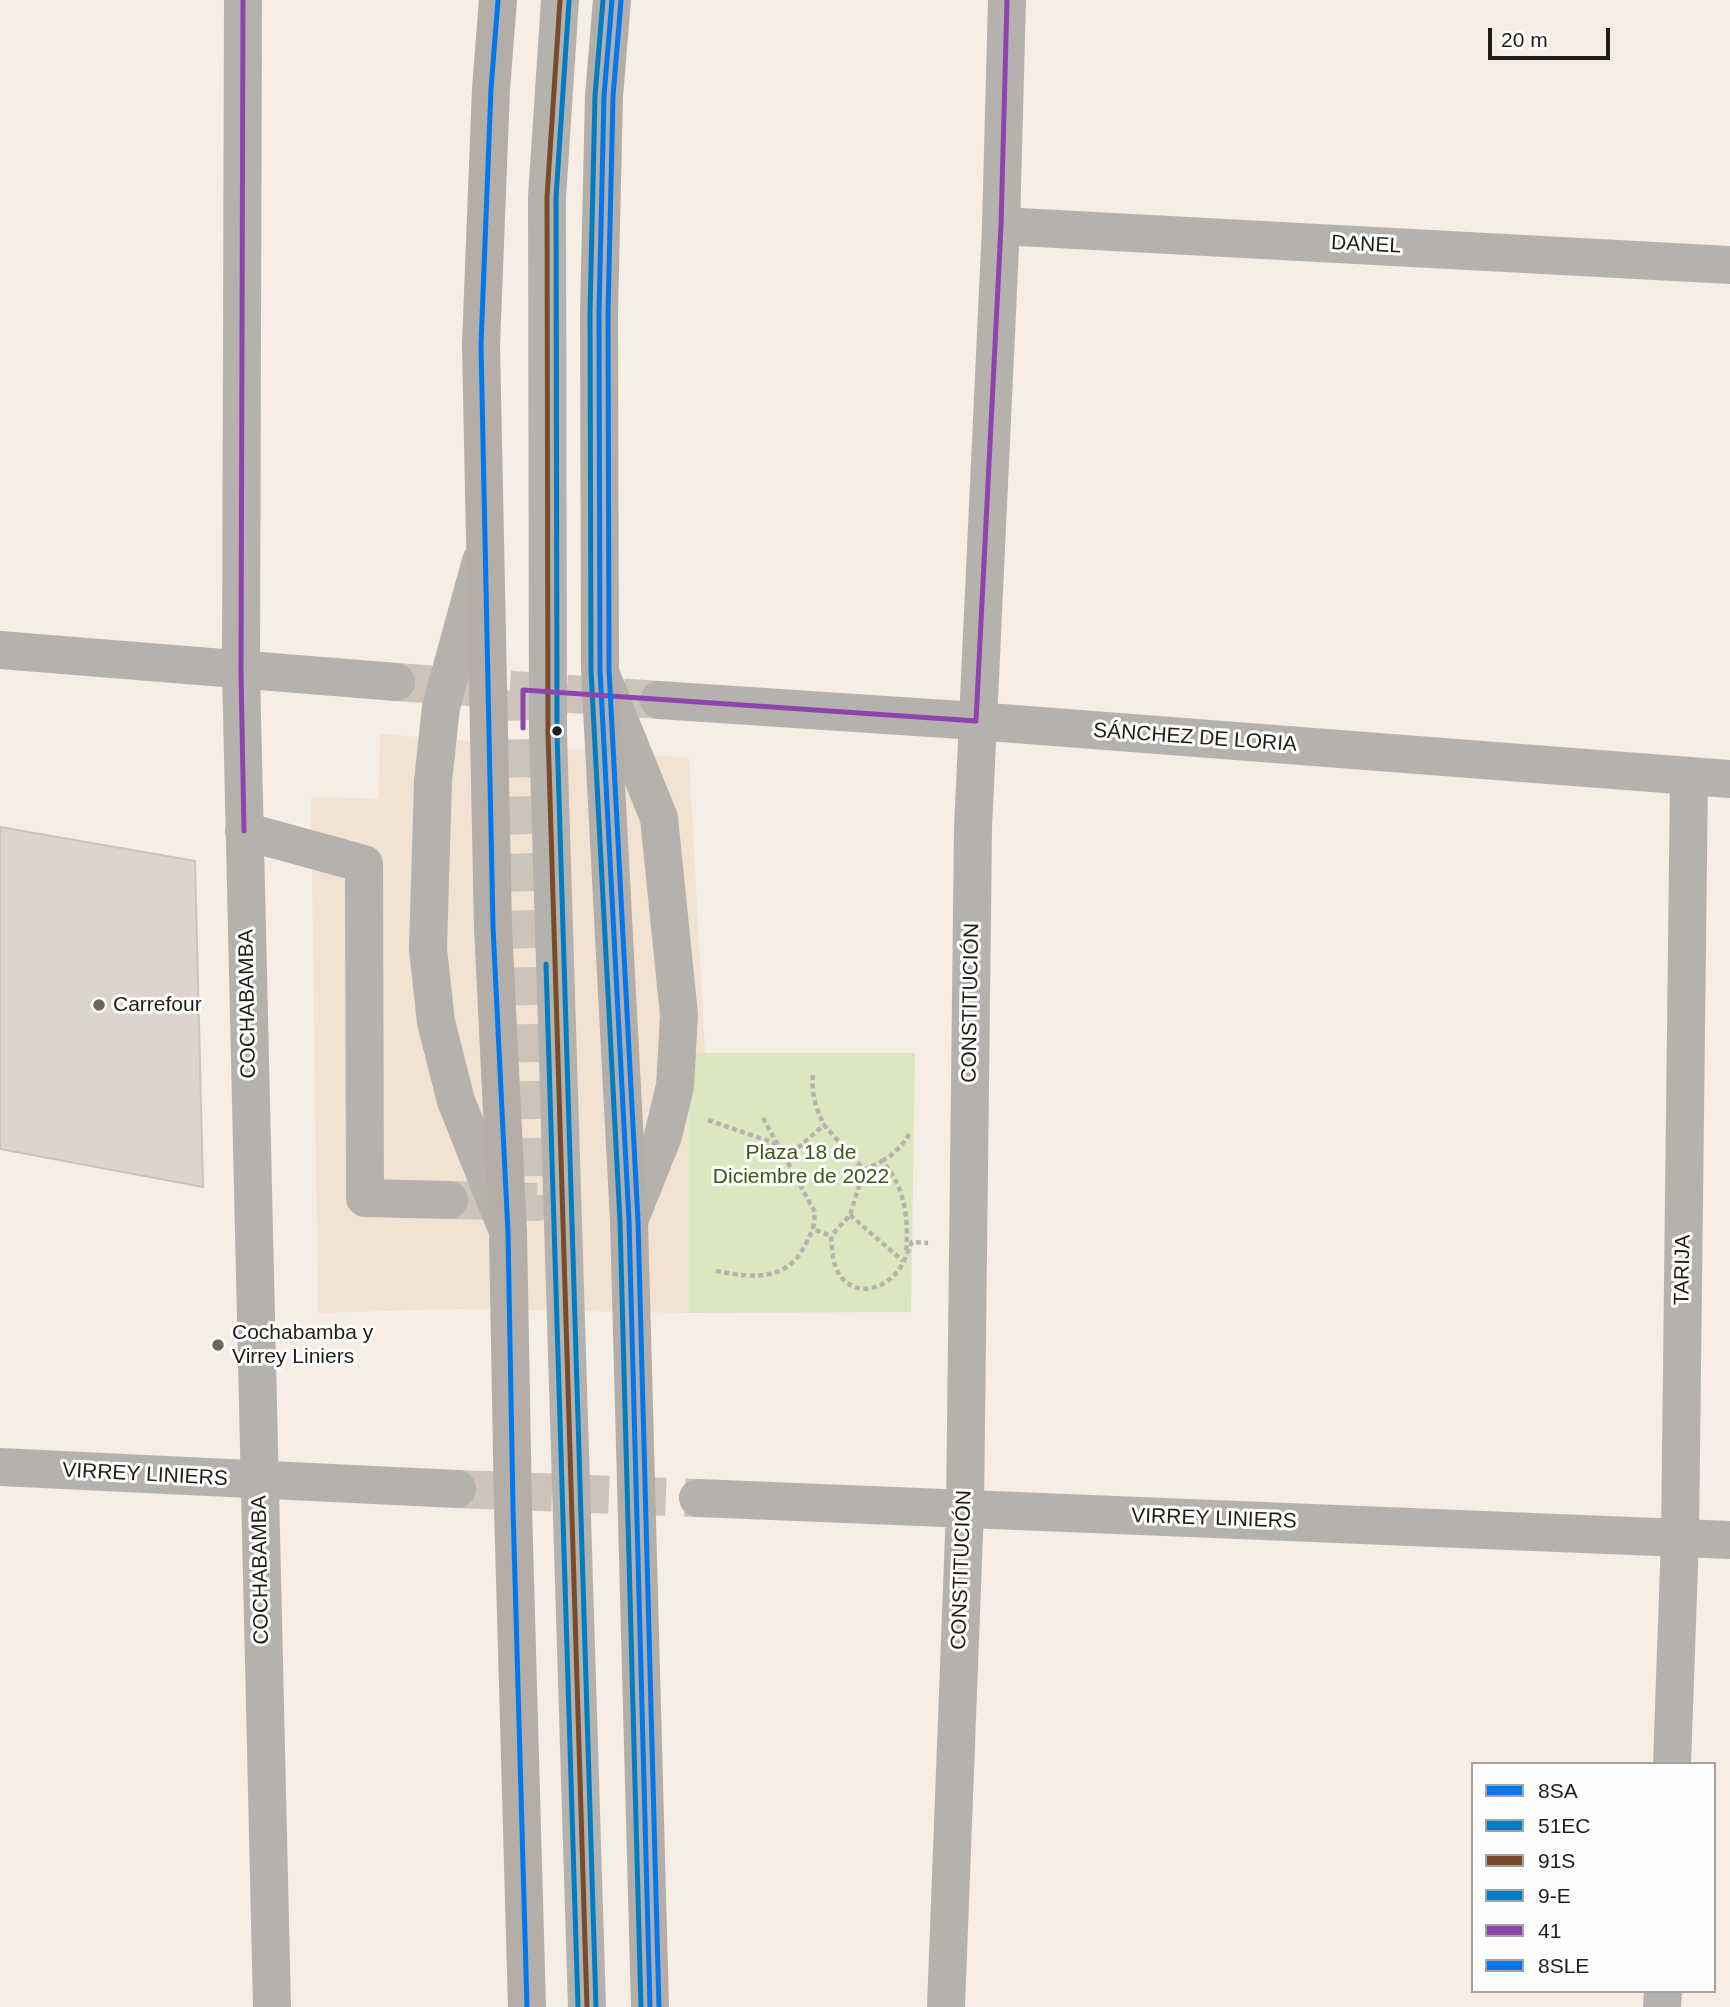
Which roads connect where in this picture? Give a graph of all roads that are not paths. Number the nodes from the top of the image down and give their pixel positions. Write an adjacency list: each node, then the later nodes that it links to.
1 (243, 0): 11 (street, COCHABAMBA)
2 (498, 0): 8 (highway)
3 (560, 0): 31 (street)
4 (612, 0): 10 (highway)
5 (1007, 0): 6 (street, CONSTITUCIÓN)
6 (1001, 226): 7 (street, DANEL); 14 (street, CONSTITUCIÓN)
7 (1730, 265)
8 (486, 542): 20 (highway); 20 (street)
9 (0, 650): 11 (street)
10 (600, 670): 19 (highway); 19 (street)
11 (241, 671): 12 (street); 17 (street, COCHABAMBA)
12 (396, 682)
13 (659, 700): 14 (street, SÁNCHEZ DE LORIA)
14 (976, 721): 15 (street, SÁNCHEZ DE LORIA); 25 (street, CONSTITUCIÓN)
15 (1689, 776): 16 (street, SÁNCHEZ DE LORIA); 26 (street, TARIJA)
16 (1730, 779)
17 (244, 831): 18 (street); 22 (street, COCHABAMBA)
18 (449, 1200)
19 (629, 1221): 32 (highway)
20 (508, 1233): 30 (highway)
21 (0, 1467): 22 (street, VIRREY LINIERS)
22 (259, 1481): 23 (street, VIRREY LINIERS); 29 (street, COCHABAMBA)
23 (457, 1489)
24 (698, 1498): 25 (street, VIRREY LINIERS)
25 (965, 1509): 26 (street, VIRREY LINIERS); 33 (street, CONSTITUCIÓN)
26 (1680, 1538): 27 (street, VIRREY LINIERS); 28 (street, TARIJA)
27 (1730, 1540)
28 (1672, 1762)
29 (272, 2007)
30 (527, 2007)
31 (587, 2007)
32 (650, 2007)
33 (946, 2007)

